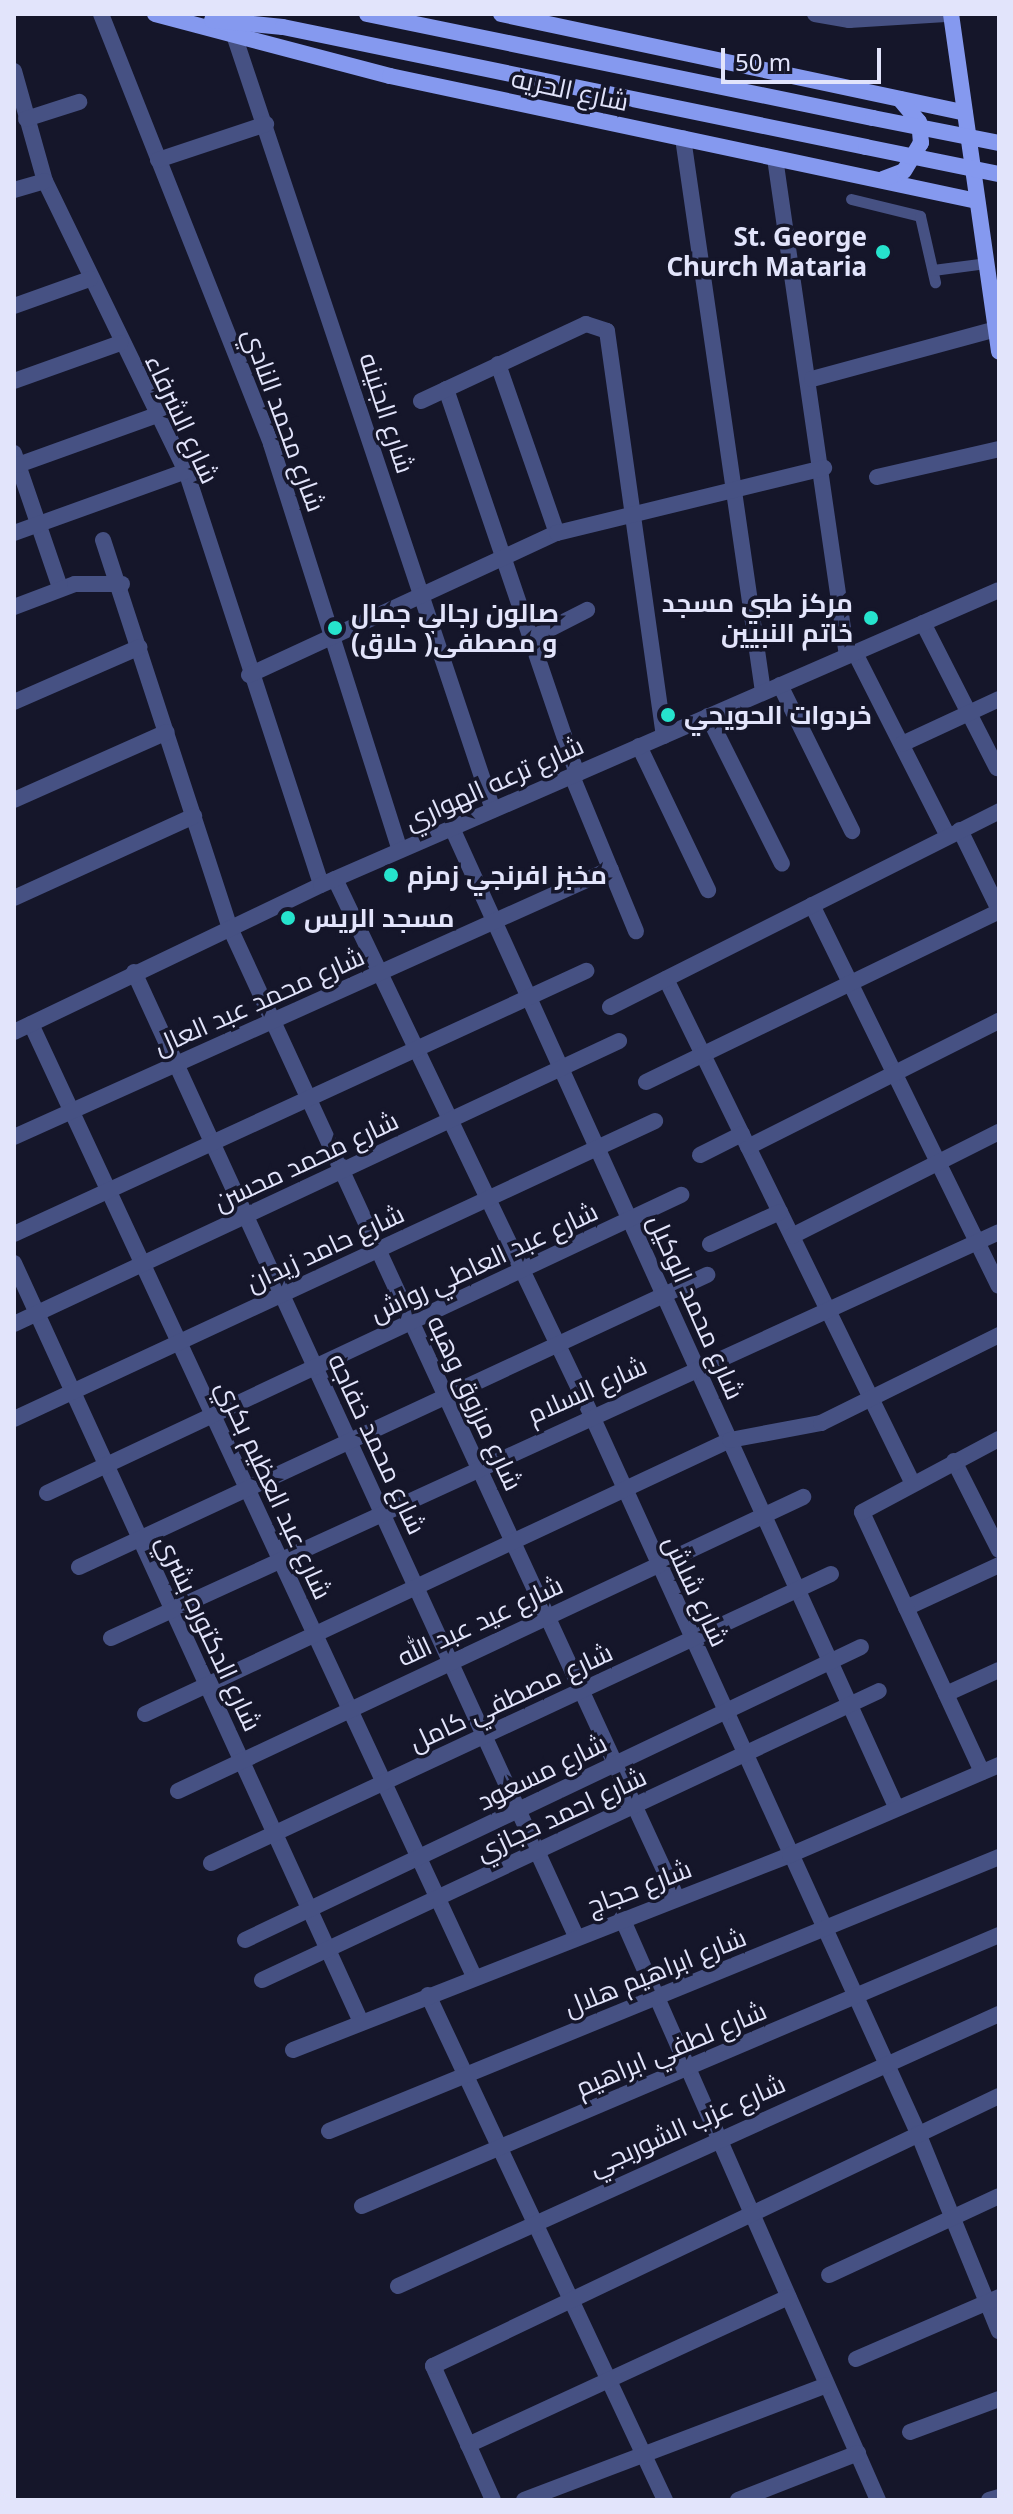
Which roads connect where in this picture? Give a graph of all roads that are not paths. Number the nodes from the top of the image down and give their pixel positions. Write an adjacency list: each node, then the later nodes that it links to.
1 (101, 14): 19 (street, شارع محمد النادي)
2 (155, 14): 8 (main road, شارع الحريه)
3 (367, 14): 17 (main road, bridge)
4 (501, 14): 7 (main road)
5 (815, 14): 6 (street)
6 (948, 14): 13 (main road)
7 (544, 18): 11 (main road)
8 (190, 22): 9 (main road, شارع الحريه); 20 (main road, bridge)
9 (233, 32): 15 (street, شارع الجنينه); 16 (main road, شارع الحريه)
10 (14, 71): 14 (street, شارع الشرفاء)
11 (897, 98): 13 (main road); 21 (main road)
12 (79, 102): 14 (street)
13 (965, 113): 25 (main road)
14 (26, 119): 22 (street, شارع الشرفاء)
15 (266, 124): 19 (street); 53 (street, شارع الجنينه)
16 (683, 138): 18 (main road, شارع الحريه); 43 (street)
17 (999, 143)
18 (775, 158): 21 (main road, شارع الحريه); 33 (street)
19 (158, 160): 57 (street, شارع محمد النادي)
20 (999, 174)
21 (873, 179): 25 (main road, شارع الحريه)
22 (45, 181): 23 (street); 27 (street, شارع الشرفاء)
23 (14, 190)
24 (851, 199): 26 (lane)
25 (977, 201): 26 (main road)
26 (986, 263): 29 (main road)
27 (90, 279): 28 (street); 30 (street, شارع الشرفاء)
28 (14, 306)
29 (996, 329): 31 (main road); 33 (street)
30 (120, 343): 34 (street); 37 (street, شارع الشرفاء)
31 (999, 352)
32 (498, 364): 35 (street); 44 (street); 47 (street)
33 (812, 379): 40 (street)
34 (14, 381)
35 (446, 389): 36 (street); 49 (street)
36 (421, 401)
37 (154, 416): 39 (street); 41 (street, شارع الشرفاء)
38 (999, 449): 42 (street)
39 (15, 458): 45 (street)
40 (824, 468): 43 (street); 60 (street)
41 (186, 471): 45 (street); 61 (street, شارع الشرفاء)
42 (877, 477)
43 (736, 486): 44 (street); 63 (street)
44 (632, 511): 47 (street); 69 (street)
45 (37, 524): 46 (street); 51 (street)
46 (14, 533)
47 (557, 533): 49 (street)
48 (103, 540): 50 (street, شارع مرزوق وهبه)
49 (504, 555): 53 (street); 58 (street)
50 (122, 584): 51 (street); 59 (street, شارع مرزوق وهبه)
51 (60, 587): 54 (street)
52 (999, 590): 56 (street, شارع ترعه الهواري)
53 (422, 596): 57 (street); 75 (street, شارع الجنينه)
54 (14, 607)
55 (587, 610): 58 (street)
56 (923, 623): 60 (street, شارع ترعه الهواري); 66 (street)
57 (335, 637): 61 (street); 81 (street, شارع محمد النادي)
58 (532, 638): 73 (street)
59 (140, 647): 65 (street); 68 (street, شارع مرزوق وهبه)
60 (851, 654): 62 (street, شارع ترعه الهواري); 70 (street)
61 (249, 675): 84 (street, شارع الشرفاء)
62 (780, 685): 63 (street, شارع ترعه الهواري); 79 (street)
63 (763, 692): 67 (street, شارع ترعه الهواري)
64 (999, 699): 66 (street)
65 (14, 702)
66 (969, 713): 70 (street); 72 (street)
67 (708, 716): 69 (street, شارع ترعه الهواري); 82 (street)
68 (167, 732): 74 (street); 77 (street, شارع مرزوق وهبه)
69 (664, 736): 71 (street, شارع ترعه الهواري)
70 (902, 744): 80 (street)
71 (639, 746): 73 (street, شارع ترعه الهواري); 85 (street)
72 (997, 768)
73 (574, 775): 75 (street, شارع ترعه الهواري); 83 (street)
74 (14, 800)
75 (493, 810): 78 (street, شارع ترعه الهواري)
76 (999, 811): 80 (street)
77 (194, 816): 86 (street); 90 (street, شارع مرزوق وهبه)
78 (452, 828): 81 (street, شارع ترعه الهواري); 89 (street, شارع محمد الوكيل)
79 (852, 831)
80 (954, 833): 87 (street); 88 (street)
81 (400, 850): 84 (street, شارع ترعه الهواري)
82 (782, 864)
83 (611, 869): 89 (street, شارع محمد عبد العال); 91 (street)
84 (328, 882): 90 (street, شارع ترعه الهواري); 94 (street, شارع شلش)
85 (708, 890)
86 (14, 898)
87 (812, 905): 95 (street); 96 (street)
88 (999, 911): 96 (street)
89 (494, 922): 94 (street, شارع محمد عبد العال); 97 (street, شارع محمد الوكيل)
90 (230, 928): 93 (street, شارع ترعه الهواري); 99 (street, شارع مرزوق وهبه)
91 (636, 931)
92 (586, 971): 97 (street)
93 (134, 972): 101 (street, شارع ترعه الهواري); 106 (street, شارع محمد خفاجه)
94 (382, 973): 99 (street, شارع محمد عبد العال); 104 (street, شارع شلش)
95 (666, 979): 98 (street); 105 (street)
96 (850, 985): 105 (street); 108 (street)
97 (528, 997): 104 (street); 107 (street, شارع محمد الوكيل)
98 (610, 1007)
99 (273, 1021): 106 (street, شارع محمد عبد العال); 110 (street, شارع مرزوق وهبه)
100 (999, 1021): 108 (street)
101 (31, 1024): 102 (street, شارع ترعه الهواري); 111 (street, شارع عبد العظيم بكري)
102 (14, 1032)
103 (619, 1041): 107 (street, شارع محمد محسن)
104 (418, 1046): 110 (street); 112 (street, شارع شلش)
105 (703, 1055): 109 (street); 117 (street)
106 (177, 1064): 111 (street, شارع محمد عبد العال); 116 (street, شارع محمد خفاجه)
107 (561, 1068): 112 (street, شارع محمد محسن); 118 (street, شارع محمد الوكيل)
108 (894, 1074): 117 (street); 120 (street)
109 (646, 1082)
110 (306, 1094): 116 (street); 121 (street, شارع مرزوق وهبه)
111 (72, 1111): 115 (street, شارع محمد عبد العال); 122 (street, شارع عبد العظيم بكري)
112 (454, 1118): 121 (street, شارع محمد محسن); 124 (street, شارع شلش)
113 (655, 1121): 118 (street, شارع حامد زيدان)
114 (999, 1132): 120 (street)
115 (14, 1137)
116 (212, 1141): 122 (street); 126 (street, شارع محمد خفاجه)
117 (745, 1141): 119 (street); 125 (street)
118 (597, 1148): 124 (street, شارع حامد زيدان); 127 (street, شارع محمد الوكيل)
119 (700, 1155)
120 (938, 1162): 130 (street); 131 (street)
121 (342, 1171): 126 (street, شارع محمد محسن); 133 (street, شارع مرزوق وهبه)
122 (109, 1190): 129 (street); 135 (street, شارع عبد العظيم بكري)
123 (681, 1195): 127 (street, شارع عبد العاطي رواش)
124 (489, 1198): 133 (street, شارع حامد زيدان); 136 (street, شارع شلش)
125 (780, 1212): 130 (street); 132 (street)
126 (246, 1216): 135 (street, شارع محمد محسن); 139 (street, شارع محمد خفاجه)
127 (630, 1220): 136 (street, شارع عبد العاطي رواش); 140 (street, شارع محمد الوكيل)
128 (999, 1232): 131 (street, شارع السلام)
129 (14, 1234)
130 (792, 1236): 142 (street)
131 (977, 1242): 138 (street); 142 (street, شارع السلام)
132 (710, 1244)
133 (378, 1250): 139 (street, شارع حامد زيدان); 143 (street, شارع مرزوق وهبه)
134 (14, 1263): 141 (street, شارع الدكتوره بشري)
135 (143, 1264): 141 (street, شارع محمد محسن); 146 (street, شارع عبد العظيم بكري)
136 (523, 1270): 143 (street, شارع عبد العاطي رواش); 147 (street, شارع شلش)
137 (707, 1275): 140 (street)
138 (999, 1286)
139 (282, 1294): 146 (street, شارع حامد زيدان); 148 (street, شارع محمد خفاجه)
140 (664, 1296): 147 (street); 149 (street, شارع محمد الوكيل)
141 (37, 1313): 144 (street, شارع محمد محسن); 150 (street, شارع الدكتوره بشري)
142 (830, 1314): 149 (street, شارع السلام); 152 (street)
143 (411, 1322): 148 (street, شارع عبد العاطي رواش); 151 (street, شارع مرزوق وهبه)
144 (14, 1324)
145 (999, 1335): 152 (street)
146 (179, 1342): 150 (street, شارع حامد زيدان); 154 (street, شارع عبد العظيم بكري)
147 (559, 1344): 151 (street); 153 (street, شارع شلش)
148 (315, 1367): 154 (street, شارع عبد العاطي رواش); 158 (street, شارع محمد خفاجه)
149 (696, 1367): 153 (street, شارع السلام); 157 (street, شارع محمد الوكيل)
150 (73, 1391): 155 (street, شارع حامد زيدان); 160 (street, شارع الدكتوره بشري)
151 (446, 1397): 158 (street); 161 (street, شارع مرزوق وهبه)
152 (871, 1398): 157 (street); 162 (street)
153 (591, 1414): 161 (street, شارع السلام); 164 (street, شارع شلش)
154 (213, 1415): 160 (street, شارع عبد العاطي رواش); 163 (street, شارع عبد العظيم بكري)
155 (14, 1419)
156 (999, 1439): 159 (street)
157 (730, 1440): 164 (street); 168 (street, شارع محمد الوكيل)
158 (349, 1442): 163 (street); 167 (street, شارع محمد خفاجه)
159 (954, 1461): 162 (street); 171 (street)
160 (106, 1465): 165 (street, شارع عبد العاطي رواش); 169 (street, شارع الدكتوره بشري)
161 (478, 1466): 167 (street, شارع السلام); 170 (street, شارع مرزوق وهبه)
162 (912, 1482): 179 (street)
163 (248, 1489): 169 (street); 172 (street, شارع عبد العظيم بكري)
164 (623, 1491): 170 (street); 173 (street, شارع شلش)
165 (47, 1493)
166 (803, 1497): 168 (street, شارع عيد عبد الله)
167 (382, 1513): 172 (street, شارع السلام); 177 (street, شارع محمد خفاجه)
168 (764, 1516): 173 (street, شارع عيد عبد الله); 178 (street, شارع محمد الوكيل)
169 (140, 1539): 175 (street); 180 (street, شارع الدكتوره بشري)
170 (513, 1542): 177 (street); 181 (street, شارع مرزوق وهبه)
171 (999, 1550)
172 (281, 1560): 180 (street, شارع السلام); 182 (street, شارع عبد العظيم بكري)
173 (657, 1565): 181 (street, شارع عيد عبد الله); 184 (street, شارع شلش)
174 (999, 1565): 179 (street)
175 (79, 1567)
176 (831, 1574): 178 (street, شارع مصطفي كامل)
177 (416, 1587): 182 (street); 186 (street, شارع محمد خفاجه)
178 (797, 1590): 184 (street, شارع مصطفي كامل); 187 (street, شارع محمد الوكيل)
179 (906, 1608): 192 (street)
180 (173, 1611): 183 (street, شارع السلام); 189 (street, شارع الدكتوره بشري)
181 (547, 1616): 186 (street, شارع عيد عبد الله); 190 (street, شارع مرزوق وهبه)
182 (315, 1635): 189 (street); 194 (street, شارع عبد العظيم بكري)
183 (111, 1638)
184 (692, 1639): 190 (street, شارع مصطفي كامل); 195 (street, شارع شلش)
185 (861, 1647): 187 (street, شارع مسعود)
186 (450, 1660): 194 (street, شارع عيد عبد الله); 197 (street, شارع محمد خفاجه)
187 (830, 1662): 193 (street, شارع محمد الوكيل); 195 (street, شارع مسعود)
188 (999, 1670): 192 (street)
189 (207, 1685): 196 (street); 199 (street, شارع الدكتوره بشري)
190 (581, 1690): 197 (street, شارع مصطفي كامل); 200 (street, شارع مرزوق وهبه)
191 (879, 1691): 193 (street, شارع احمد حجازي)
192 (946, 1694): 202 (street)
193 (850, 1705): 198 (street, شارع احمد حجازي); 206 (street, شارع محمد الوكيل)
194 (350, 1708): 199 (street, شارع عيد عبد الله); 203 (street, شارع عبد العظيم بكري)
195 (725, 1712): 198 (street, شارع شلش); 200 (street, شارع مسعود)
196 (145, 1714)
197 (484, 1736): 203 (street, شارع مصطفي كامل); 207 (street, شارع محمد خفاجه)
198 (745, 1754): 205 (street, شارع احمد حجازي); 210 (street, شارع شلش)
199 (242, 1761): 204 (street, شارع عيد عبد الله); 208 (street, شارع الدكتوره بشري)
200 (615, 1764): 205 (street, شارع مرزوق وهبه); 207 (street, شارع مسعود)
201 (999, 1765): 202 (street, شارع حجاج)
202 (982, 1772): 206 (street, شارع حجاج)
203 (384, 1782): 208 (street, شارع مصطفي كامل); 212 (street, شارع عبد العظيم بكري)
204 (178, 1791)
205 (635, 1806): 209 (street, شارع احمد حجازي); 215 (street, شارع مرزوق وهبه)
206 (896, 1807): 210 (street, شارع حجاج)
207 (518, 1810): 209 (street, شارع محمد خفاجه); 212 (street, شارع مسعود)
208 (275, 1833): 213 (street, شارع مصطفي كامل); 216 (street, شارع الدكتوره بشري)
209 (537, 1852): 214 (street, شارع احمد حجازي); 220 (street, شارع محمد خفاجه)
210 (790, 1855): 215 (street, شارع حجاج); 218 (street, شارع شلش)
211 (999, 1857): 218 (street, شارع ابراهيم هلال)
212 (419, 1858): 214 (street, شارع عبد العظيم بكري); 216 (street, شارع مسعود)
213 (211, 1863)
214 (438, 1898): 222 (street, شارع احمد حجازي); 223 (street, شارع عبد العظيم بكري)
215 (677, 1898): 217 (street, شارع حجاج)
216 (310, 1910): 221 (street, شارع مسعود); 222 (street, شارع الدكتوره بشري)
217 (622, 1918): 220 (street, شارع حجاج); 227 (street)
218 (822, 1929): 226 (street, شارع شلش); 227 (street, شارع ابراهيم هلال)
219 (999, 1935): 226 (street, شارع لطفي ابراهيم)
220 (576, 1936): 223 (street, شارع حجاج)
221 (245, 1940)
222 (328, 1949): 224 (street, شارع احمد حجازي); 229 (street, شارع الدكتوره بشري)
223 (474, 1976): 225 (street, شارع حجاج)
224 (262, 1980)
225 (428, 1995): 229 (street, شارع حجاج); 233 (street)
226 (854, 1997): 231 (street, شارع شلش); 232 (street, شارع لطفي ابراهيم)
227 (657, 1998): 232 (street); 233 (street, شارع ابراهيم هلال)
228 (999, 2014): 231 (street, شارع عزب الشوربجي)
229 (361, 2022): 230 (street, شارع حجاج)
230 (293, 2050)
231 (884, 2063): 236 (street, شارع شلش); 237 (street, شارع عزب الشوربجي)
232 (686, 2069): 237 (street); 238 (street, شارع لطفي ابراهيم)
233 (466, 2075): 235 (street, شارع ابراهيم هلال); 238 (street)
234 (999, 2096): 236 (street)
235 (329, 2131)
236 (918, 2133): 241 (street); 242 (street, شارع شلش)
237 (717, 2138): 241 (street); 243 (street, شارع عزب الشوربجي)
238 (500, 2148): 240 (street, شارع لطفي ابراهيم); 243 (street)
239 (999, 2196): 242 (street)
240 (362, 2206)
241 (751, 2213): 246 (street); 247 (street)
242 (954, 2216): 244 (street); 248 (street, شارع شلش)
243 (533, 2220): 245 (street, شارع عزب الشوربجي); 247 (street)
244 (829, 2275)
245 (398, 2286)
246 (788, 2297): 251 (street); 252 (street)
247 (572, 2299): 251 (street); 255 (street)
248 (993, 2299): 249 (street, شارع شلش); 250 (street)
249 (999, 2331)
250 (856, 2359)
251 (610, 2380): 255 (street); 257 (street)
252 (827, 2385): 256 (street); 257 (street)
253 (999, 2399): 254 (street)
254 (910, 2432)
255 (468, 2445): 259 (street)
256 (858, 2453): 262 (street); 263 (street)
257 (644, 2454): 260 (street); 261 (street)
258 (999, 2497): 264 (street)
259 (493, 2500)
260 (524, 2500)
261 (665, 2500)
262 (738, 2500)
263 (878, 2500)
264 (989, 2500)

